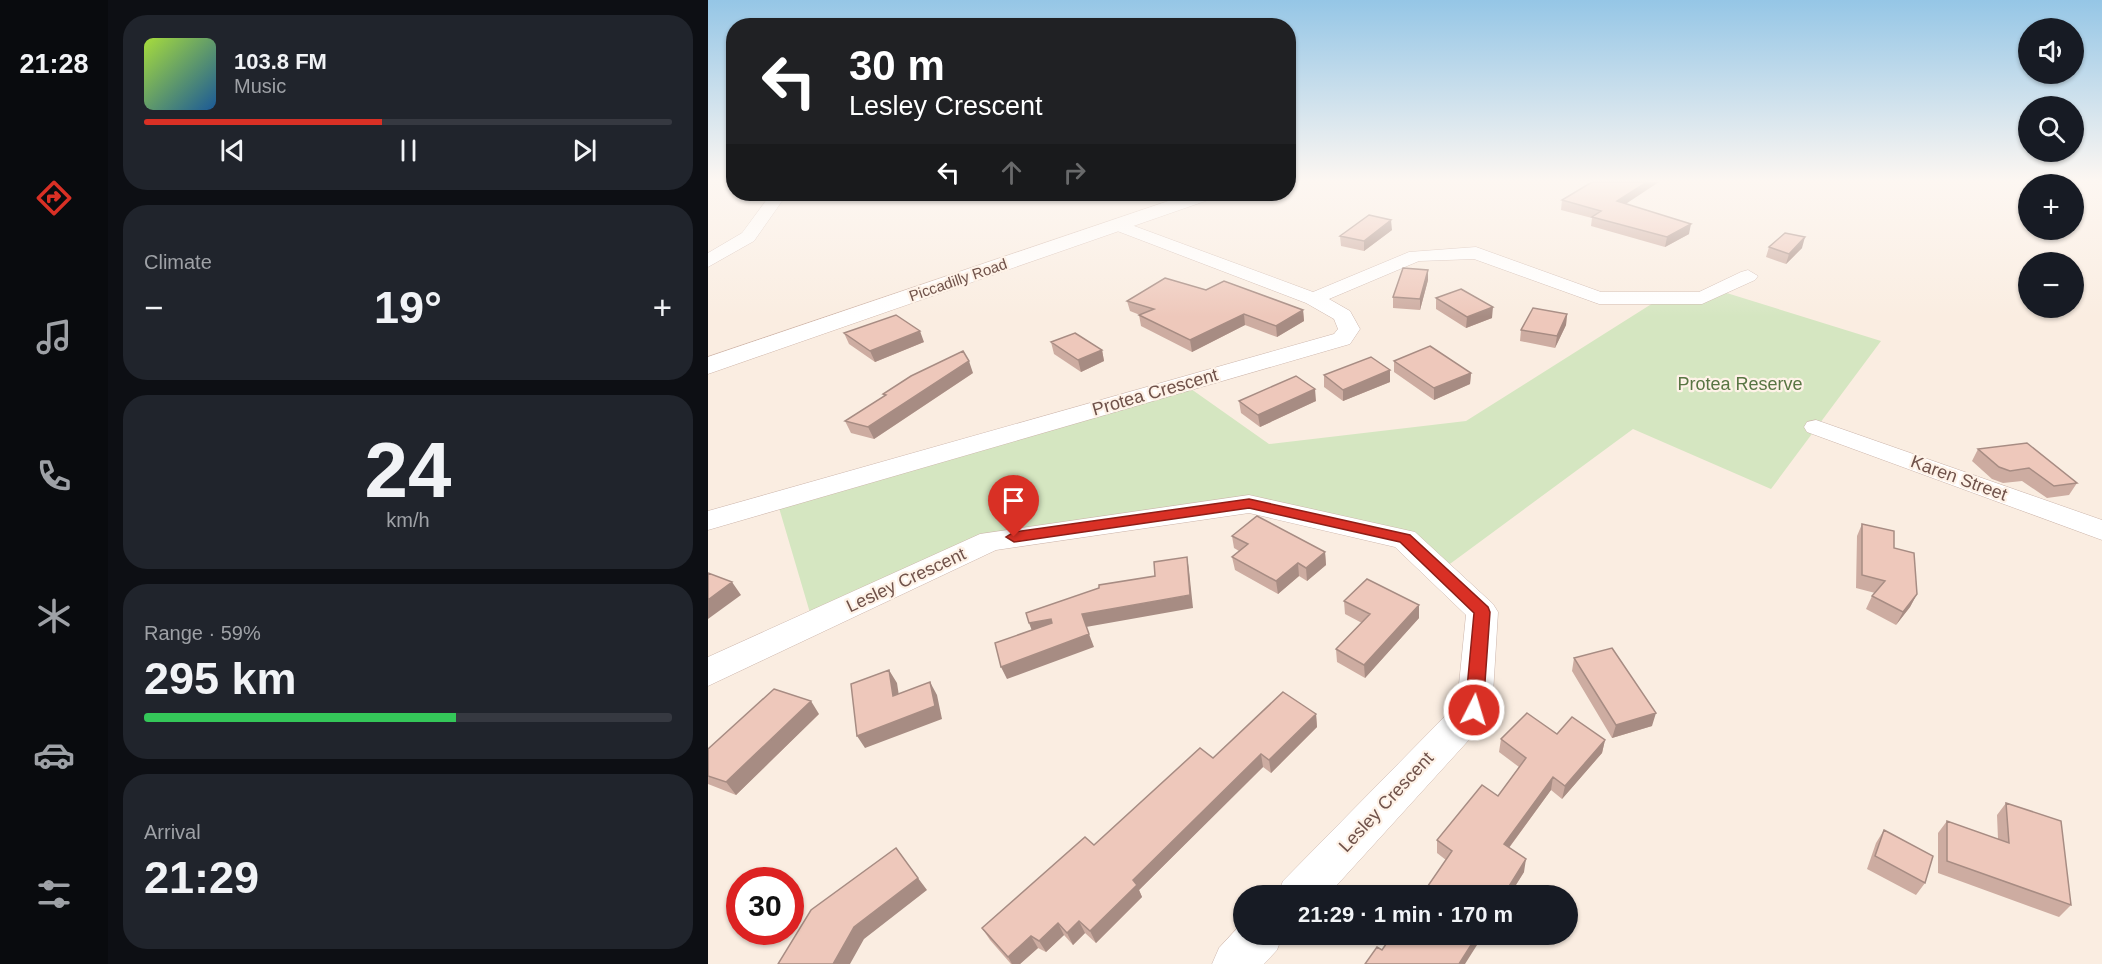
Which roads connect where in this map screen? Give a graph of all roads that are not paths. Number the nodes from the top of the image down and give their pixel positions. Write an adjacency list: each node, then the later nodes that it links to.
1 (755, 227): 4 (street)
2 (1112, 227): 7 (main road, Piccadilly Road)
3 (1123, 227): 6 (street, Protea Crescent)
4 (708, 261)
5 (1748, 276): 6 (street)
6 (1312, 299): 9 (street, Protea Crescent)
7 (708, 366)
8 (1816, 427): 10 (street, Karen Street)
9 (708, 521)
10 (2102, 530)
11 (708, 672): 12 (street, Lesley Crescent)
12 (1308, 885)
13 (1251, 945): 14 (street)
14 (1235, 964)

